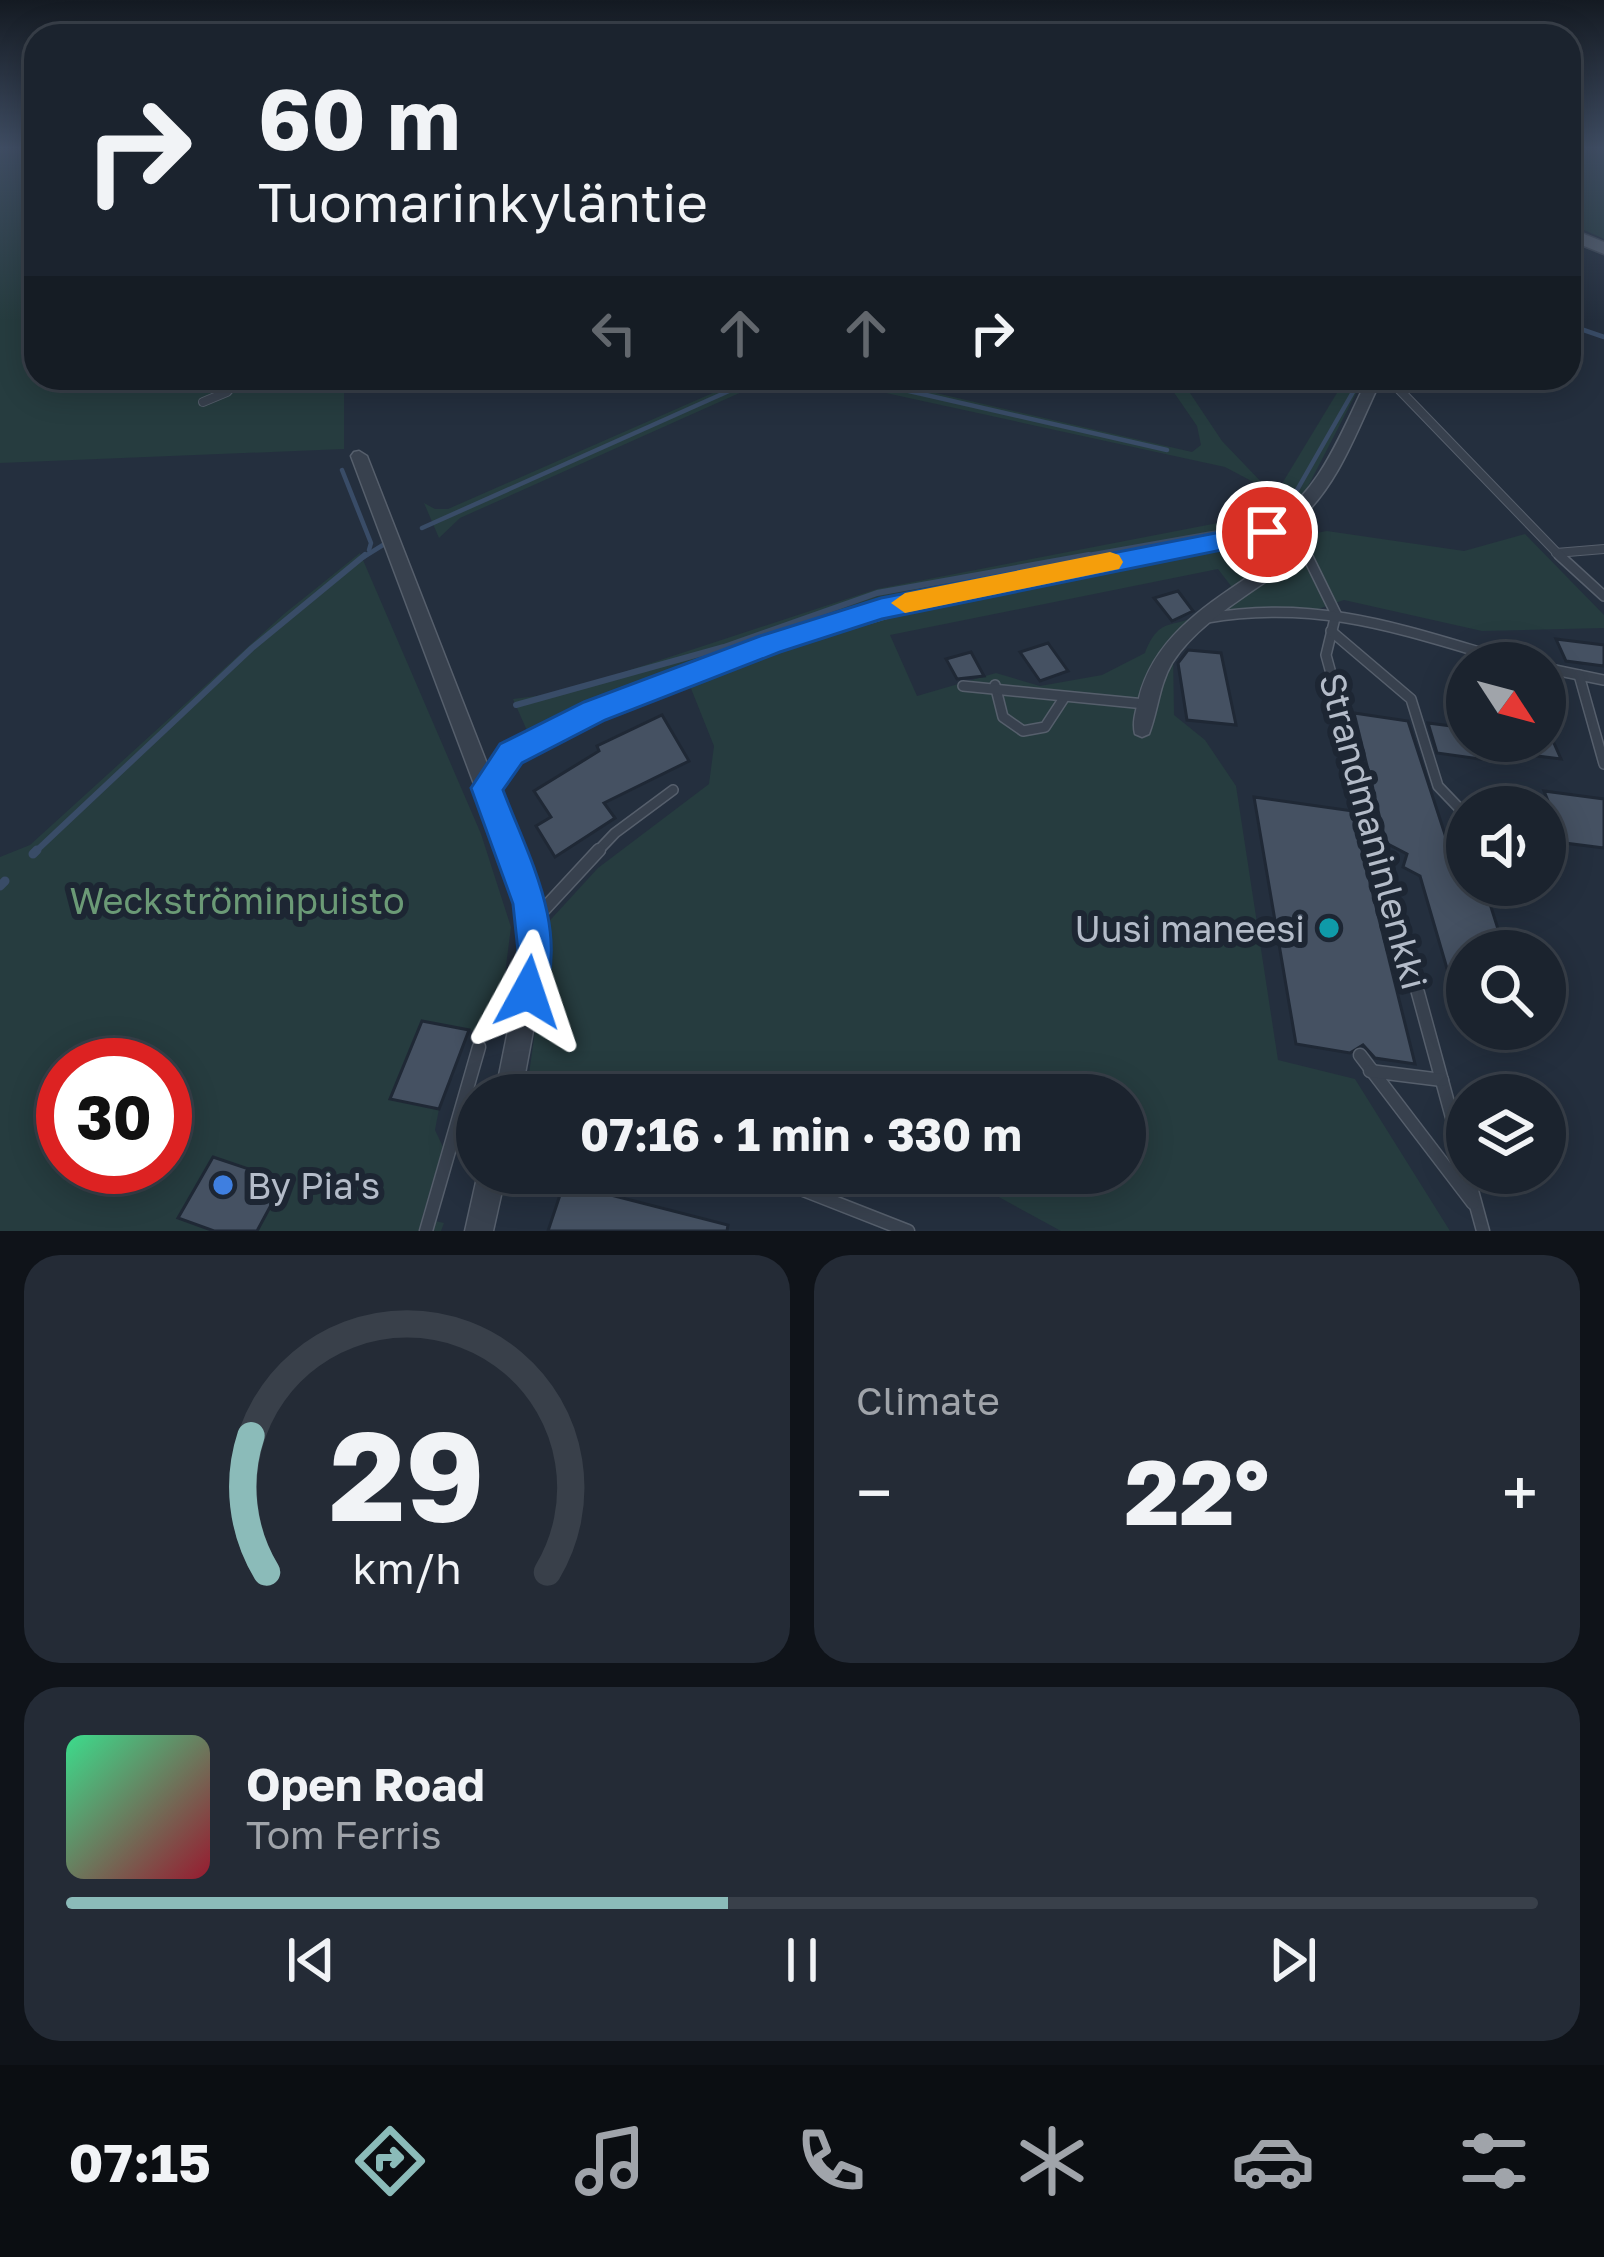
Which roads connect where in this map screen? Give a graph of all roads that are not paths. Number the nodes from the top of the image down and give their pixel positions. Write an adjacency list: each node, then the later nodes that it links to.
1 (229, 390): 4 (lane)
2 (1368, 390): 7 (street)
3 (1400, 390): 10 (lane)
4 (203, 402)
5 (359, 456): 25 (street)
6 (1275, 489): 7 (lane)
7 (1297, 517): 8 (street); 25 (street)
8 (1303, 546): 12 (lane); 13 (street)
9 (1604, 549): 10 (lane)
10 (1556, 553): 11 (lane)
11 (1604, 596)
12 (1336, 614): 13 (lane); 14 (lane, Strandmaninlenkki); 15 (lane)
13 (1201, 619): 22 (street)
14 (1331, 632): 27 (lane); 33 (lane, Strandmaninlenkki)
15 (1454, 642)
16 (1566, 672): 17 (lane)
17 (1579, 675): 18 (lane); 24 (lane)
18 (1604, 680)
19 (994, 685): 20 (lane); 21 (lane); 21 (lane)
20 (964, 686)
21 (1064, 698): 22 (lane)
22 (1145, 704): 23 (street)
23 (1142, 728)
24 (1604, 764)
25 (487, 788): 28 (street)
26 (673, 790): 28 (lane)
27 (1446, 793)
28 (532, 922): 32 (street)
29 (479, 1047): 37 (lane)
30 (1360, 1055): 31 (lane)
31 (1368, 1071): 33 (lane); 36 (lane)
32 (512, 1074)
33 (1442, 1080): 36 (lane, Strandmaninlenkki)
34 (487, 1194): 38 (street)
35 (814, 1194): 39 (lane)
36 (1476, 1208): 40 (lane, Strandmaninlenkki)
37 (426, 1231)
38 (479, 1231)
39 (908, 1231)
40 (1483, 1231)

